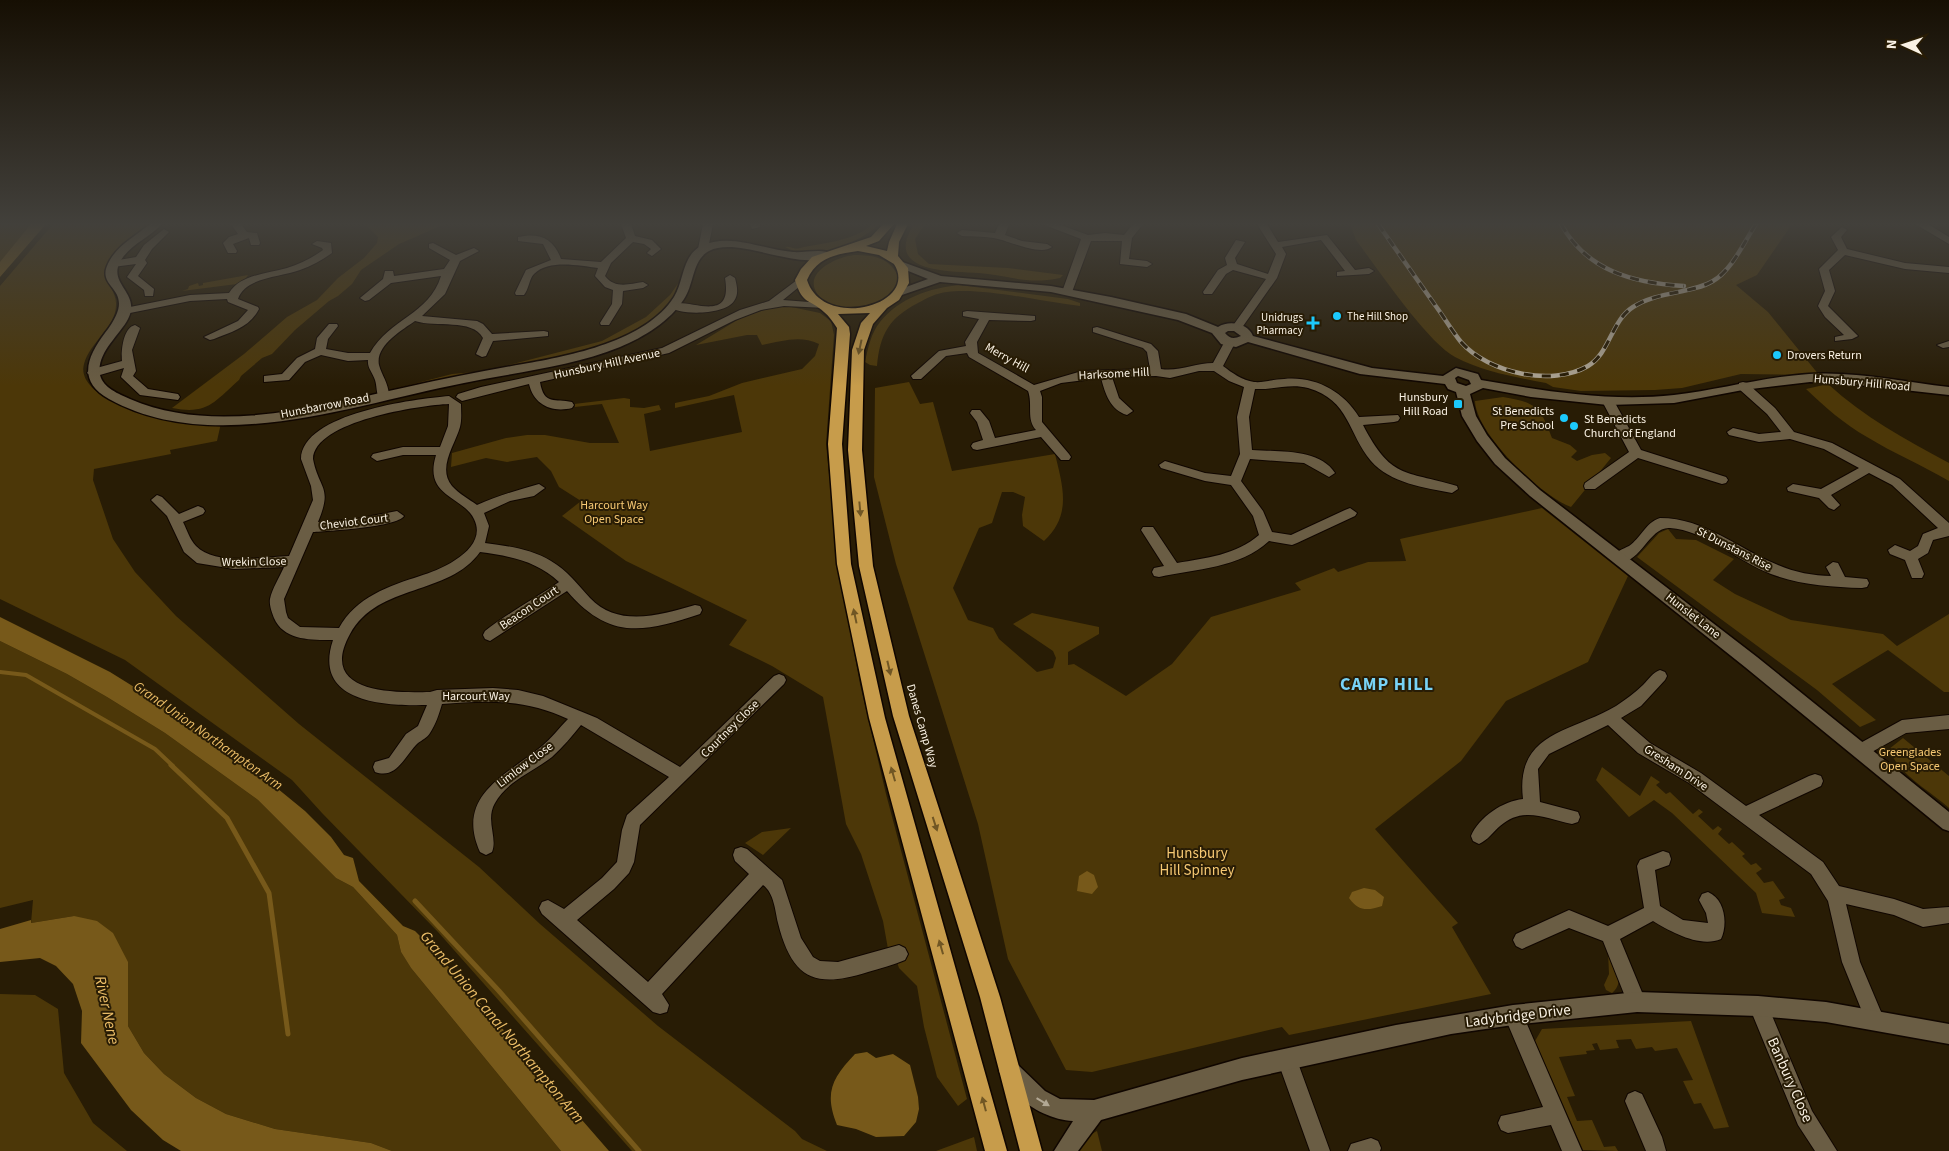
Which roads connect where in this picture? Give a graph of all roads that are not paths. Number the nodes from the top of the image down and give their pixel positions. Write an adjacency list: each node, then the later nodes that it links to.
1 (111, 278): 32 (street)
2 (133, 278): 25 (street)
3 (259, 278): 26 (street)
4 (387, 278): 27 (street)
5 (445, 278): 34 (street)
6 (522, 278): 23 (street)
7 (601, 278): 20 (street)
8 (687, 278): 30 (street, Hunsbarrow Road)
9 (730, 278): 30 (street)
10 (800, 278): 28 (street, Hunsbury Hill Avenue)
11 (802, 278): 31 (highway)
12 (905, 278): 24 (highway)
13 (936, 278): 18 (street)
14 (1072, 278): 21 (street)
15 (1218, 278): 22 (street)
16 (1272, 278): 39 (street)
17 (1826, 278): 47 (street)
18 (939, 279): 21 (street); 24 (street)
19 (643, 285): 20 (street)
20 (618, 288): 37 (street)
21 (1067, 292): 42 (street)
22 (1208, 292)
23 (520, 293)
24 (899, 293): 29 (highway)
25 (149, 294)
26 (233, 296): 32 (street); 44 (street)
27 (366, 298)
28 (773, 303): 31 (street, Hunsbury Hill Avenue); 59 (street, Hunsbury Hill Avenue)
29 (883, 305): 31 (highway); 157 (highway, Danes Camp Way, one-way to 157)
30 (672, 306): 68 (street, Hunsbarrow Road)
31 (824, 307): 162 (highway, one-way to 31)
32 (125, 311): 56 (street)
33 (967, 314): 35 (street)
34 (414, 317): 45 (street); 52 (street)
35 (986, 318): 36 (street); 49 (street, Merry Hill)
36 (1029, 321)
37 (605, 323)
38 (333, 326): 50 (street)
39 (1237, 327): 42 (street); 46 (street)
40 (135, 328): 53 (street)
41 (1097, 330): 55 (street)
42 (1219, 331): 48 (street)
43 (544, 334): 45 (street)
44 (210, 337)
45 (489, 338): 51 (street)
46 (1247, 338): 48 (street); 60 (street)
47 (1839, 339)
48 (1229, 343): 54 (street)
49 (971, 349): 58 (street, Merry Hill); 65 (street, Merry Hill)
50 (320, 351): 52 (street); 61 (street)
51 (482, 354)
52 (374, 356): 68 (street)
53 (128, 363): 56 (street); 69 (street)
54 (1217, 367): 55 (street, Harksome Hill); 63 (street)
55 (1156, 372): 57 (street, Harksome Hill)
56 (93, 373): 68 (street, Hunsbarrow Road)
57 (1104, 373): 65 (street, Harksome Hill); 73 (street)
58 (917, 376)
59 (534, 379): 70 (street, Hunsbury Hill Avenue); 72 (street)
60 (1448, 380): 62 (street, Hunsbury Hill Road); 66 (street)
61 (276, 382)
62 (1478, 383): 66 (street); 71 (street, Hunsbury Hill Road)
63 (1250, 385): 76 (street); 84 (street)
64 (1743, 386): 67 (street, Hunsbury Hill Road); 71 (street, Hunsbury Hill Road); 79 (street)
65 (1033, 389): 78 (street)
66 (1462, 390): 110 (street, Hunslet Lane)
67 (1949, 391)
68 (383, 395)
69 (174, 397)
70 (455, 401): 82 (street); 104 (street, Hunsbury Hill Avenue)
71 (1608, 401): 83 (street)
72 (568, 406)
73 (1118, 409)
74 (976, 413): 80 (street)
75 (1394, 418): 76 (street)
76 (1358, 421): 95 (street)
77 (1730, 431): 79 (street)
78 (1043, 433): 80 (street); 86 (street)
79 (1790, 435): 88 (street)
80 (990, 443): 81 (street)
81 (977, 446)
82 (443, 451): 85 (street); 99 (street)
83 (1636, 453): 90 (street); 92 (street)
84 (1246, 454): 89 (street); 91 (street)
85 (377, 457)
86 (1065, 457)
87 (1164, 466): 91 (street)
88 (1870, 466): 96 (street); 106 (street)
89 (1329, 473)
90 (1722, 480)
91 (1236, 481): 107 (street)
92 (1590, 486)
93 (539, 488): 99 (street)
94 (1792, 488): 96 (street)
95 (1452, 489)
96 (1823, 494): 98 (street)
97 (157, 500): 103 (street, Wrekin Close)
98 (1834, 505)
99 (476, 510): 108 (street)
100 (198, 511): 103 (street)
101 (398, 516): 104 (street, Cheviot Court)
102 (1349, 519): 107 (street)
103 (176, 520): 112 (street, Wrekin Close)
104 (310, 527): 112 (street, Hunsbury Hill Avenue)
105 (1148, 530): 114 (street)
106 (1948, 531): 111 (street)
107 (1266, 536): 114 (street)
108 (477, 547): 117 (street); 121 (street, Harcourt Way)
109 (1895, 550): 111 (street)
110 (1619, 557): 118 (street, St Dunstans Rise); 129 (street, Hunslet Lane)
111 (1911, 557): 116 (street)
112 (294, 561): 121 (street, Hunsbury Hill Avenue)
113 (1833, 566): 118 (street)
114 (1174, 568): 115 (street)
115 (1159, 572)
116 (1917, 574)
117 (568, 582): 120 (street); 122 (street, Beacon Court)
118 (1841, 582): 119 (street, St Dunstans Rise)
119 (1862, 583)
120 (695, 610)
121 (343, 634): 125 (street, Harcourt Way)
122 (490, 635)
123 (1660, 676): 126 (street)
124 (779, 680): 131 (street, Courtney Close)
125 (437, 696): 127 (street, Harcourt Way); 130 (street)
126 (1609, 717): 133 (street); 134 (street, Gresham Drive)
127 (578, 718): 131 (street, Harcourt Way); 138 (street, Limlow Close)
128 (1949, 722): 129 (street)
129 (1861, 751): 136 (street, Hunslet Lane)
130 (381, 767)
131 (681, 776): 147 (street)
132 (1815, 781): 134 (street)
133 (1532, 806): 135 (street); 137 (street)
134 (1745, 816): 142 (street, Gresham Drive)
135 (1572, 817)
136 (1949, 823)
137 (1479, 836)
138 (486, 846)
139 (741, 856): 141 (street)
140 (1662, 860): 145 (street)
141 (761, 874): 147 (street); 150 (street)
142 (1835, 893): 146 (street); 154 (street, Gresham Drive)
143 (1708, 900): 145 (street)
144 (548, 908): 147 (street)
145 (1654, 912): 148 (street)
146 (1949, 915)
147 (564, 920)
148 (1609, 936): 149 (street); 151 (street)
149 (1522, 940)
150 (899, 954)
151 (1637, 1002): 152 (street, Ladybridge Drive); 153 (street, Ladybridge Drive)
152 (1758, 1006): 154 (street, Ladybridge Drive); 168 (street, Banbury Close)
153 (1513, 1015): 156 (street, Ladybridge Drive); 160 (street)
154 (1875, 1019): 155 (street, Ladybridge Drive)
155 (1949, 1034)
156 (1287, 1059): 159 (street, Ladybridge Drive); 165 (street)
157 (1008, 1068): 159 (street, Ladybridge Drive, one-way to 159); 163 (highway, Danes Camp Way)
158 (1635, 1101): 167 (street)
159 (1094, 1111): 164 (street)
160 (1556, 1114): 161 (street); 166 (street)
161 (1508, 1122)
162 (996, 1151)
163 (1031, 1151)
164 (1065, 1151)
165 (1320, 1151)
166 (1572, 1151)
167 (1656, 1151)
168 (1827, 1151)

